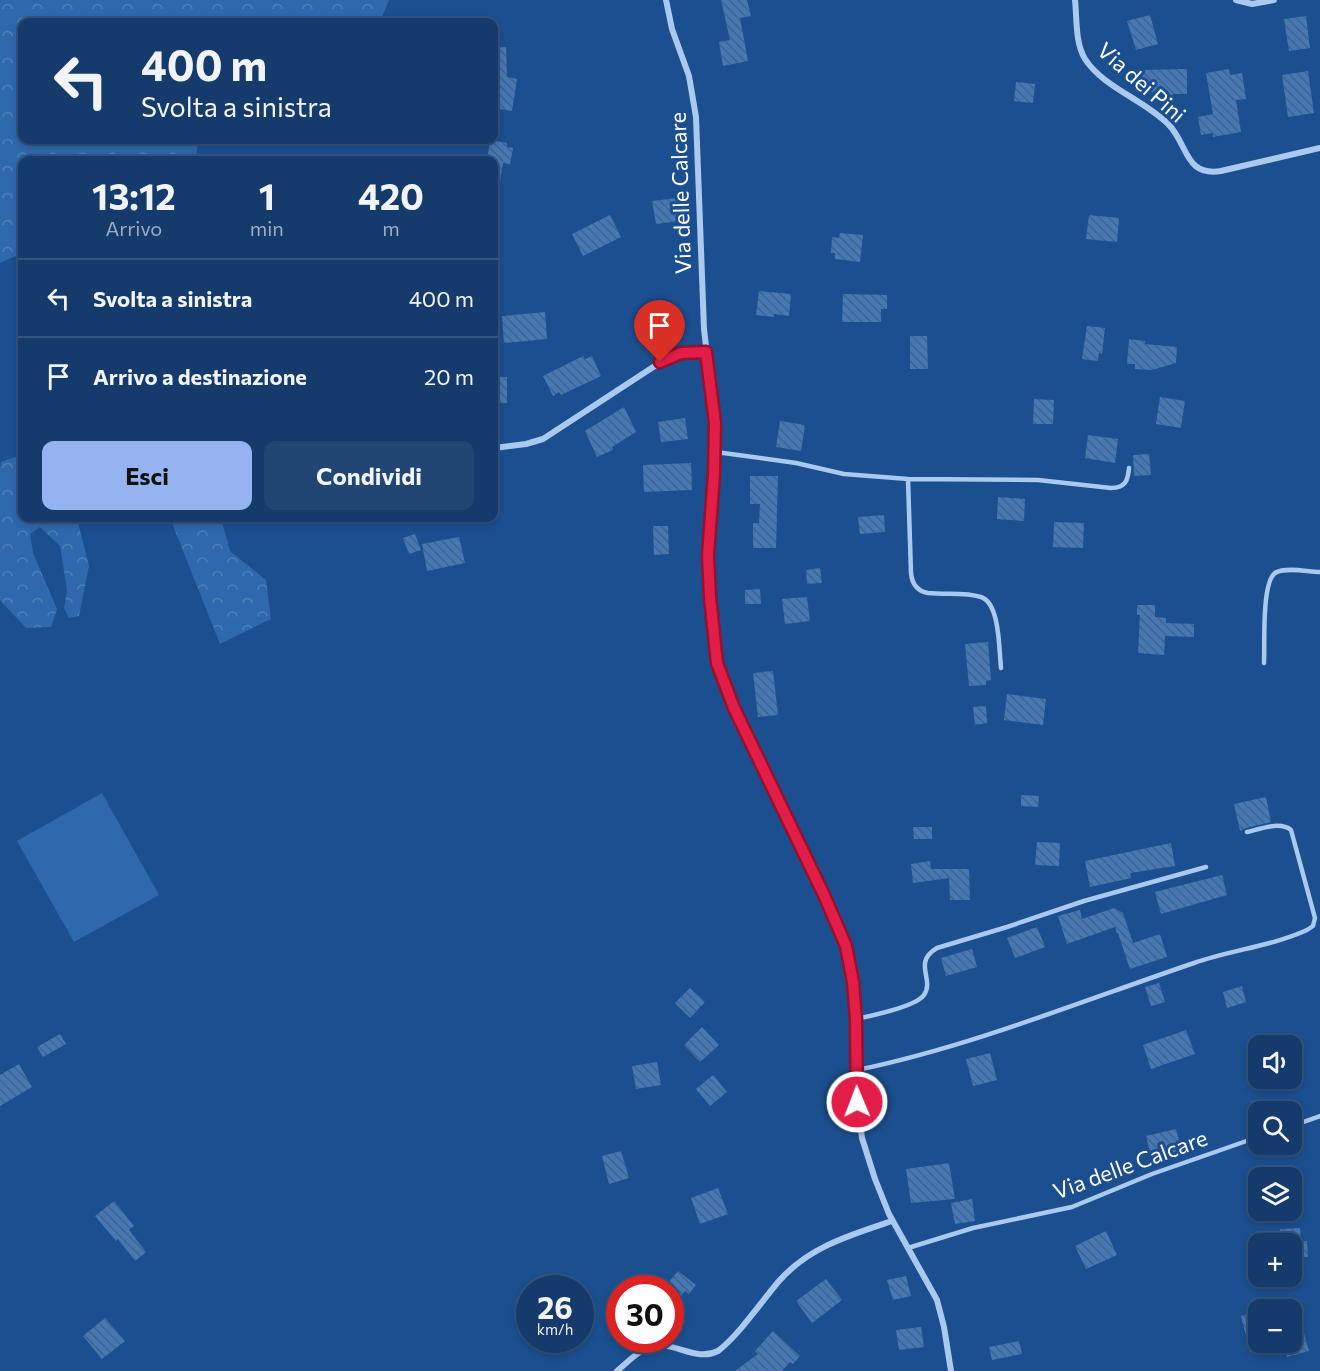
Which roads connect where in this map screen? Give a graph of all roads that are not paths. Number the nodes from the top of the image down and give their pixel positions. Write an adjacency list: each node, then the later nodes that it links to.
1 (666, 0): 6 (street, Via delle Calcare)
2 (1075, 0): 5 (street, Via dei Pini)
3 (1236, 0): 4 (street)
4 (1275, 0)
5 (1320, 148)
6 (706, 352): 7 (street); 8 (street, Via delle Calcare)
7 (498, 448)
8 (716, 452): 10 (lane); 16 (street, Via delle Calcare)
9 (1129, 468): 10 (lane)
10 (908, 479): 13 (lane)
11 (1320, 572): 12 (lane)
12 (1264, 663)
13 (1001, 668)
14 (1247, 832): 17 (lane)
15 (1206, 867): 16 (lane)
16 (856, 1019): 17 (street, Via delle Calcare)
17 (857, 1070): 21 (street, Via delle Calcare)
18 (1320, 1116): 19 (lane)
19 (1302, 1122)
20 (1248, 1140): 22 (lane, Via delle Calcare)
21 (892, 1221): 22 (street, Via delle Calcare); 23 (street)
22 (908, 1248): 24 (street, Via delle Calcare)
23 (617, 1371)
24 (951, 1371)

